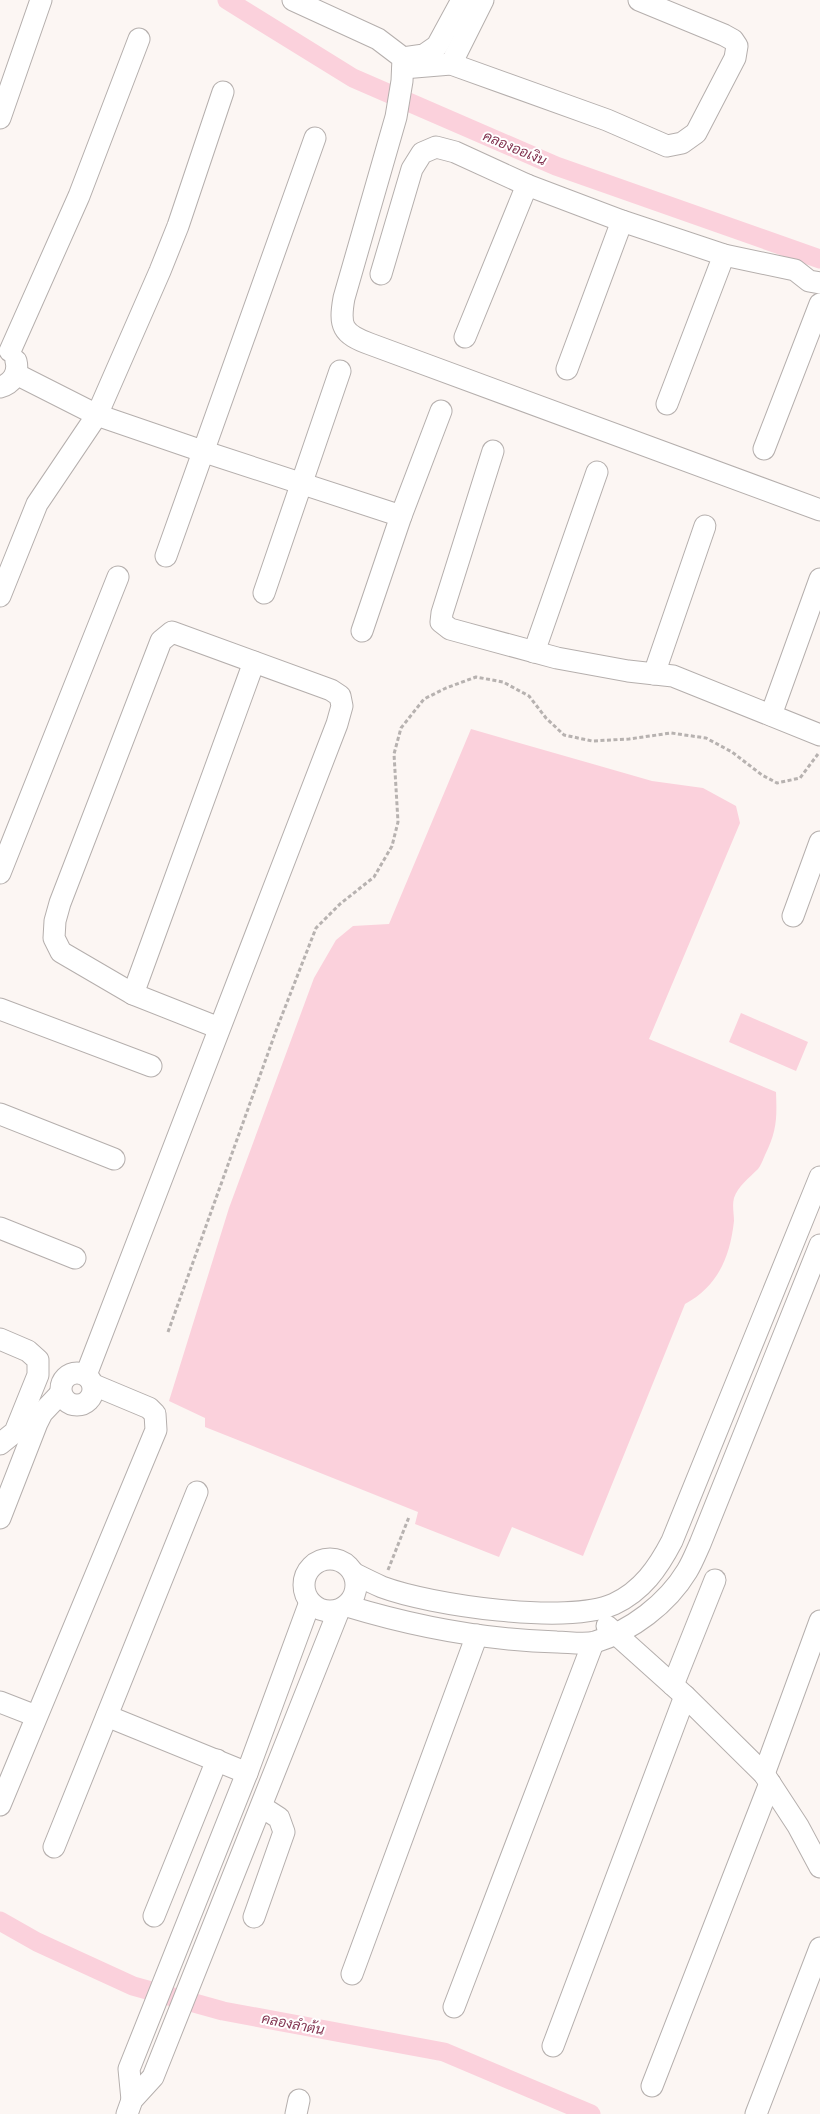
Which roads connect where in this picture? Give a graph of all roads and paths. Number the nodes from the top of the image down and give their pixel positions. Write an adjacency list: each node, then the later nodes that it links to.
1 (41, 0): 10 (street)
2 (293, 0): 8 (street)
3 (462, 0): 8 (street)
4 (483, 0): 7 (street)
5 (639, 0): 7 (street)
6 (139, 39): 19 (street)
7 (451, 64): 8 (street)
8 (403, 69): 31 (street)
9 (223, 92): 25 (street)
10 (0, 118)
11 (315, 138): 28 (street)
12 (527, 185): 13 (street); 15 (street); 18 (street)
13 (622, 221): 14 (street); 20 (street)
14 (724, 255): 16 (street); 23 (street)
15 (381, 274)
16 (820, 283)
17 (820, 304): 26 (street)
18 (465, 337)
19 (5, 348): 22 (street)
20 (568, 369)
21 (340, 371): 30 (street)
22 (8, 380): 25 (street)
23 (667, 404)
24 (441, 411): 32 (street)
25 (97, 415): 28 (street); 38 (street)
26 (764, 449)
27 (493, 451): 40 (street)
28 (202, 452): 30 (street); 34 (street)
29 (596, 472): 40 (street)
30 (302, 484): 32 (street); 37 (street)
31 (820, 510)
32 (401, 516): 39 (street)
33 (705, 526): 42 (street)
34 (166, 556)
35 (118, 577): 47 (street)
36 (820, 579): 43 (street)
37 (264, 593)
38 (0, 596)
39 (362, 631)
40 (534, 652): 42 (street)
41 (254, 662): 49 (street); 49 (street); 51 (street)
42 (654, 674): 43 (street)
43 (771, 715): 44 (street)
44 (820, 734)
45 (820, 752): 59 (path)
46 (820, 842): 48 (street)
47 (0, 874)
48 (793, 916)
49 (132, 994): 51 (street)
50 (0, 1009): 52 (street)
51 (219, 1028): 62 (street)
52 (151, 1066)
53 (0, 1114): 54 (street)
54 (114, 1159)
55 (820, 1177): 61 (street)
56 (0, 1228): 58 (street)
57 (820, 1245): 63 (street)
58 (76, 1258)
59 (168, 1332)
60 (0, 1339): 64 (street)
61 (742, 1370): 63 (street); 73 (street)
62 (90, 1380): 67 (street); 80 (street)
63 (766, 1380): 75 (street)
64 (0, 1444)
65 (197, 1492): 81 (street)
66 (409, 1517): 70 (path)
67 (0, 1518)
68 (354, 1574): 70 (street); 71 (street); 72 (street)
69 (715, 1580): 78 (street)
70 (382, 1587): 73 (street)
71 (310, 1602): 72 (street); 83 (street)
72 (344, 1608): 76 (street); 86 (street)
73 (592, 1611): 75 (street)
74 (820, 1621): 84 (street)
75 (615, 1634): 77 (street); 78 (street)
76 (477, 1635): 77 (street); 94 (street)
77 (592, 1643): 95 (street)
78 (679, 1691): 84 (street); 96 (street)
79 (0, 1702): 80 (street)
80 (36, 1716): 85 (street)
81 (107, 1716): 82 (street); 87 (street)
82 (217, 1760): 83 (street); 91 (street)
83 (247, 1772): 89 (street)
84 (767, 1778): 88 (street); 97 (street)
85 (0, 1804)
86 (262, 1807): 90 (street); 92 (street)
87 (54, 1847)
88 (820, 1867)
89 (209, 1868): 90 (street); 98 (street)
90 (234, 1877): 98 (street)
91 (154, 1916)
92 (254, 1917)
93 (820, 1948): 99 (street)
94 (352, 1974)
95 (454, 2007)
96 (553, 2046)
97 (652, 2086)
98 (129, 2107)
99 (756, 2114)

